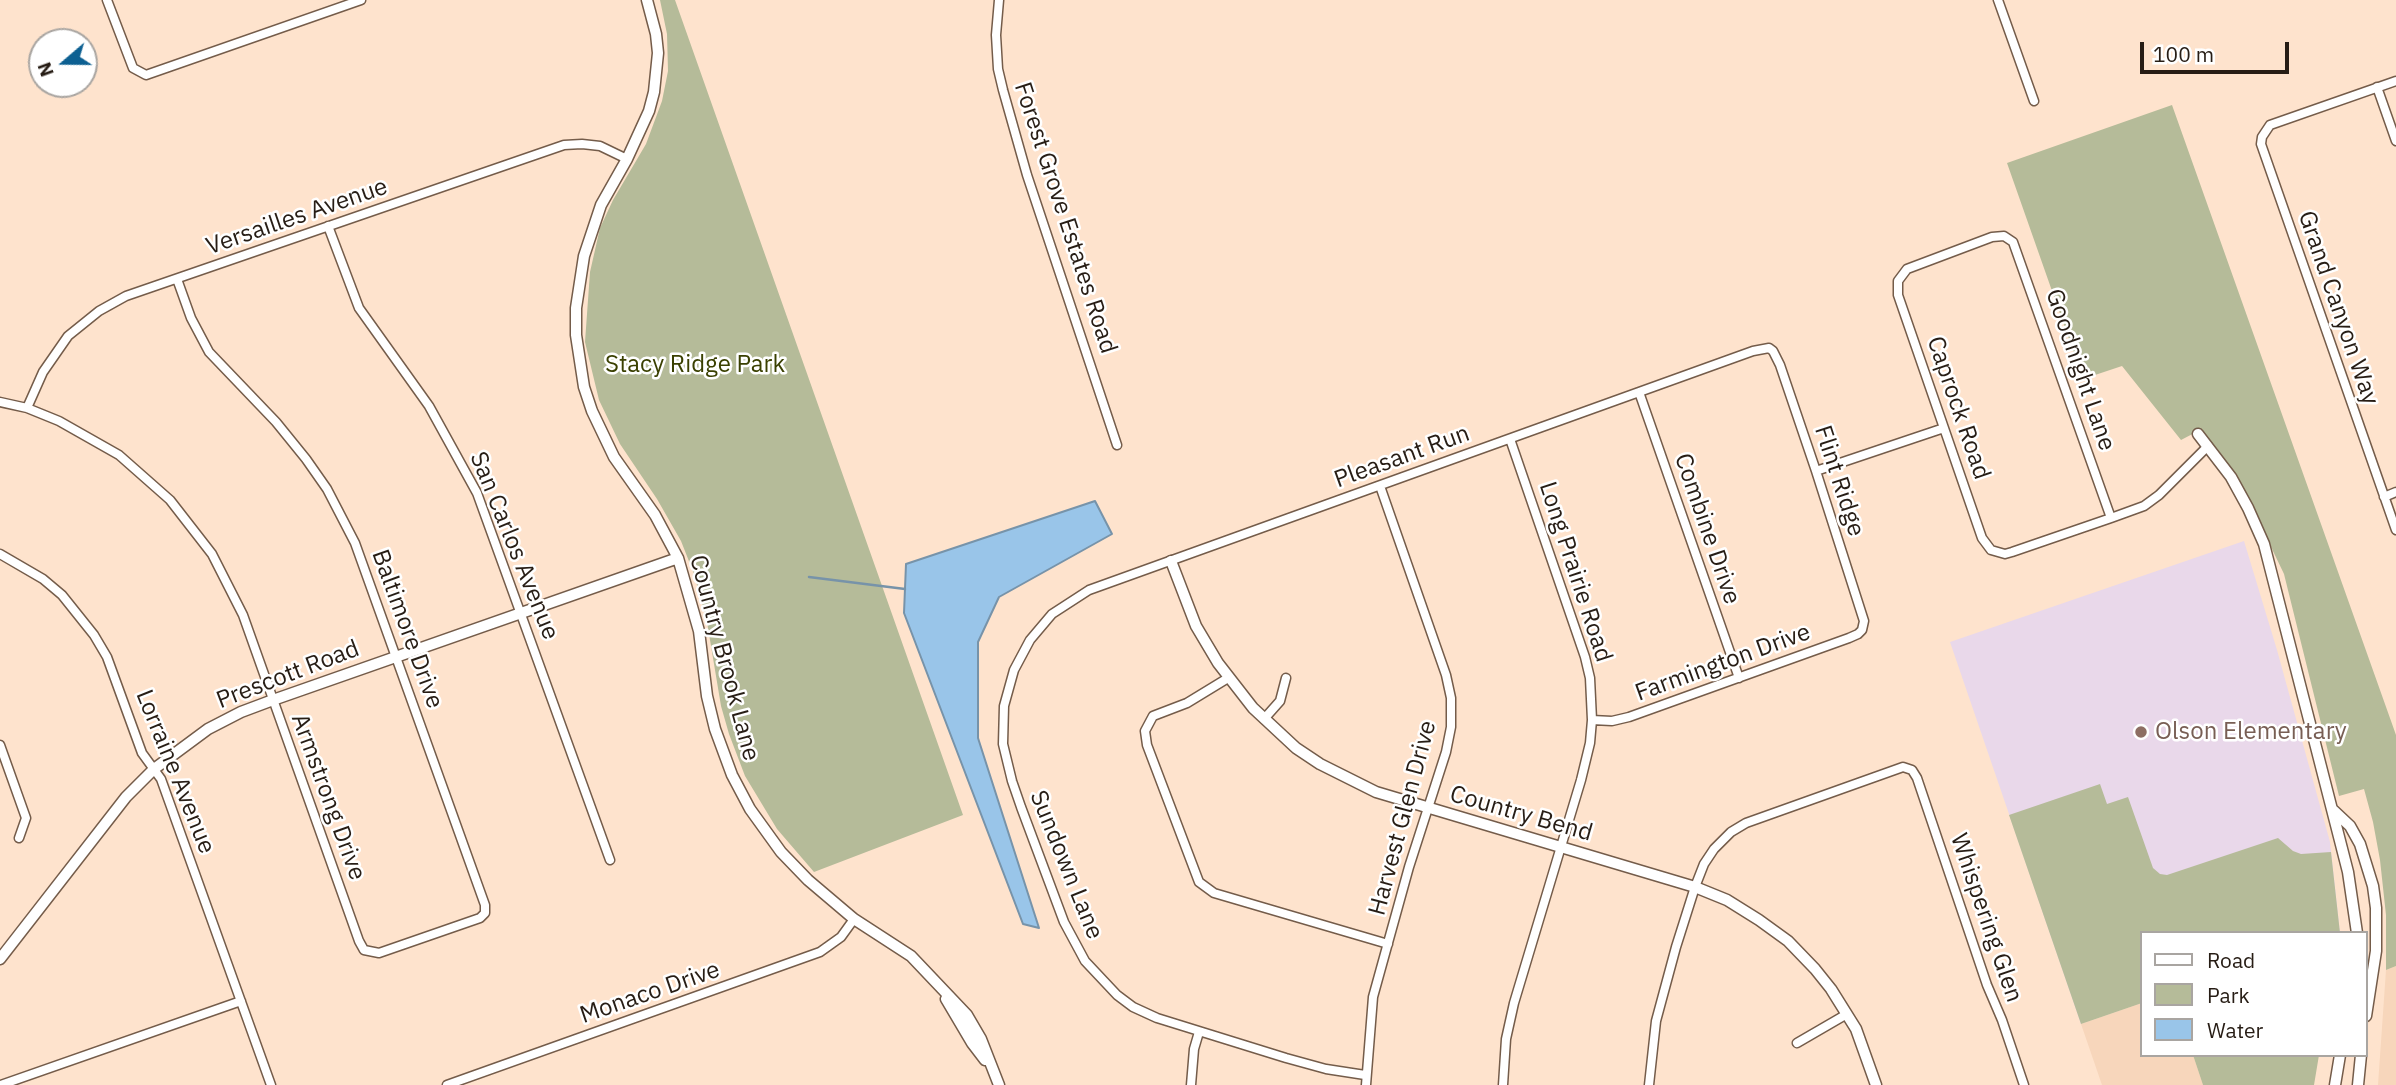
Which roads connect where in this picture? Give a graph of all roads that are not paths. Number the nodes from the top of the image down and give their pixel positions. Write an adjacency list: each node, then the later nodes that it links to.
1 (107, 0): 2 (street)
2 (361, 0)
3 (646, 0): 10 (street, Country Brook Lane)
4 (999, 0): 21 (street, Forest Grove Estates Road)
5 (1998, 0): 8 (street)
6 (2396, 81): 7 (street)
7 (2377, 88): 9 (street); 26 (street, Grand Canyon Way)
8 (2034, 101)
9 (2396, 141)
10 (627, 159): 11 (street, Versailles Avenue); 30 (street, Country Brook Lane)
11 (328, 226): 13 (street, Versailles Avenue); 32 (street, San Carlos Avenue)
12 (1900, 277): 18 (street, Caprock Road); 27 (street, Goodnight Lane)
13 (177, 279): 17 (street, Versailles Avenue); 35 (street, Baltimore Drive)
14 (1769, 348): 15 (street, Pleasant Run); 23 (street, Flint Ridge)
15 (1639, 392): 20 (street, Pleasant Run); 38 (street, Combine Drive)
16 (0, 402): 17 (street, Armstrong Drive)
17 (27, 408): 39 (street, Armstrong Drive)
18 (1944, 428): 23 (street); 27 (street, Caprock Road)
19 (2198, 434): 22 (street)
20 (1510, 439): 24 (street, Pleasant Run); 41 (street, Long Prairie Road)
21 (1117, 445)
22 (2208, 446): 27 (street); 45 (street)
23 (1816, 471): 34 (street, Flint Ridge)
24 (1380, 486): 31 (street, Pleasant Run); 44 (street, Harvest Glen Drive)
25 (2396, 492): 26 (street)
26 (2384, 497): 28 (street, Grand Canyon Way)
27 (2111, 518)
28 (2396, 530)
29 (0, 554): 43 (street, Lorraine Avenue)
30 (678, 558): 32 (street, Prescott Road); 50 (street, Country Brook Lane)
31 (1171, 561): 33 (street, Pleasant Run); 36 (street, Country Bend)
32 (522, 612): 35 (street, Prescott Road); 48 (street, San Carlos Avenue)
33 (1052, 614): 58 (street, Sundown Lane)
34 (1862, 630): 38 (street, Farmington Drive)
35 (397, 656): 39 (street, Prescott Road); 53 (street, Baltimore Drive)
36 (1228, 678): 40 (street, Country Bend); 52 (street)
37 (1286, 678): 40 (street)
38 (1739, 678): 41 (street, Farmington Drive)
39 (273, 699): 43 (street, Prescott Road); 53 (street, Armstrong Drive)
40 (1264, 719): 44 (street, Country Bend)
41 (1592, 720): 47 (street, Long Prairie Road)
42 (0, 744): 46 (street)
43 (154, 769): 54 (street, Prescott Road); 56 (street, Lorraine Avenue)
44 (1428, 809): 47 (street, Country Bend); 52 (street, Harvest Glen Drive)
45 (2333, 810): 51 (street); 55 (street)
46 (19, 838)
47 (1561, 848): 49 (street, Country Bend); 69 (street, Long Prairie Road)
48 (610, 860)
49 (1695, 887): 57 (street, Country Bend); 70 (street); 72 (street, Whispering Glen)
50 (854, 919): 65 (street, Monaco Drive); 66 (street, Country Brook Lane)
51 (2357, 931)
52 (1388, 944): 62 (street, Harvest Glen Drive)
53 (367, 951)
54 (0, 959)
55 (2369, 984)
56 (241, 1001): 63 (street); 64 (street, Lorraine Avenue)
57 (1847, 1014): 59 (street); 71 (street, Country Bend)
58 (1199, 1032): 62 (street, Sundown Lane); 67 (street)
59 (1797, 1043)
60 (2340, 1057): 73 (street)
61 (2361, 1057): 74 (street)
62 (1365, 1075): 68 (street, Harvest Glen Drive)
63 (1, 1085)
64 (271, 1085)
65 (447, 1085)
66 (999, 1085)
67 (1191, 1085)
68 (1366, 1085)
69 (1503, 1085)
70 (1649, 1085)
71 (1876, 1085)
72 (2024, 1085)
73 (2335, 1085)
74 (2358, 1085)

